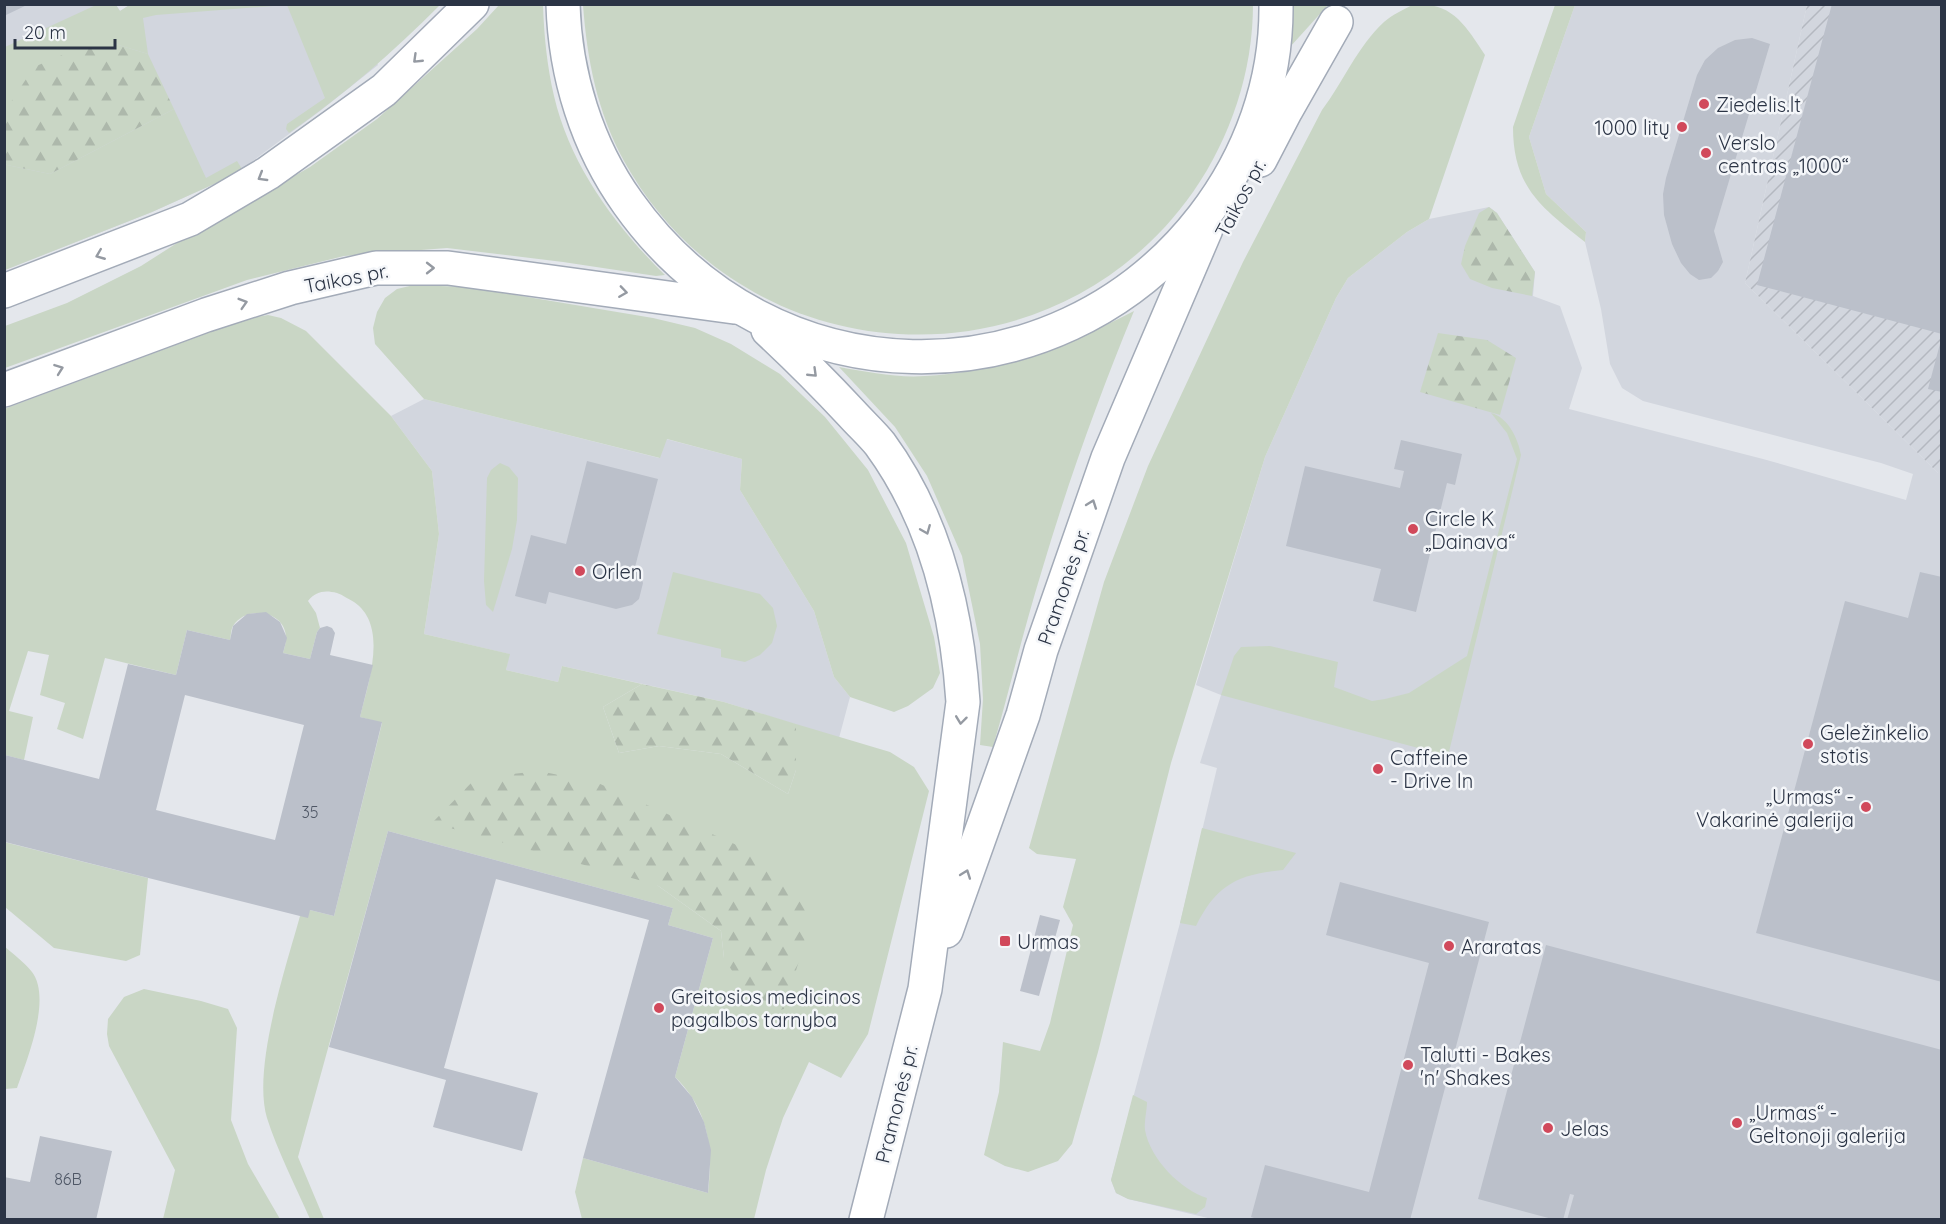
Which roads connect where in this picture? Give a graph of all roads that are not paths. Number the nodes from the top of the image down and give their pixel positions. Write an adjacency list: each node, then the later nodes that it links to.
1 (472, 4): 7 (main road, one-way to 7)
2 (564, 4): 8 (main road)
3 (1276, 4): 5 (main road)
4 (1345, 14): 5 (main road, Taikos pr.); 9 (main road, Taikos pr.)
5 (1249, 142): 6 (main road)
6 (1221, 193): 8 (main road); 9 (main road, Pramonės pr.)
7 (4, 291)
8 (748, 313): 10 (main road, Taikos pr., one-way to 8); 11 (main road, Pramonės pr., one-way to 11)
9 (1145, 374): 11 (main road, Pramonės pr., one-way to 9)
10 (4, 390)
11 (925, 989): 12 (main road, Pramonės pr.)
12 (866, 1220)

